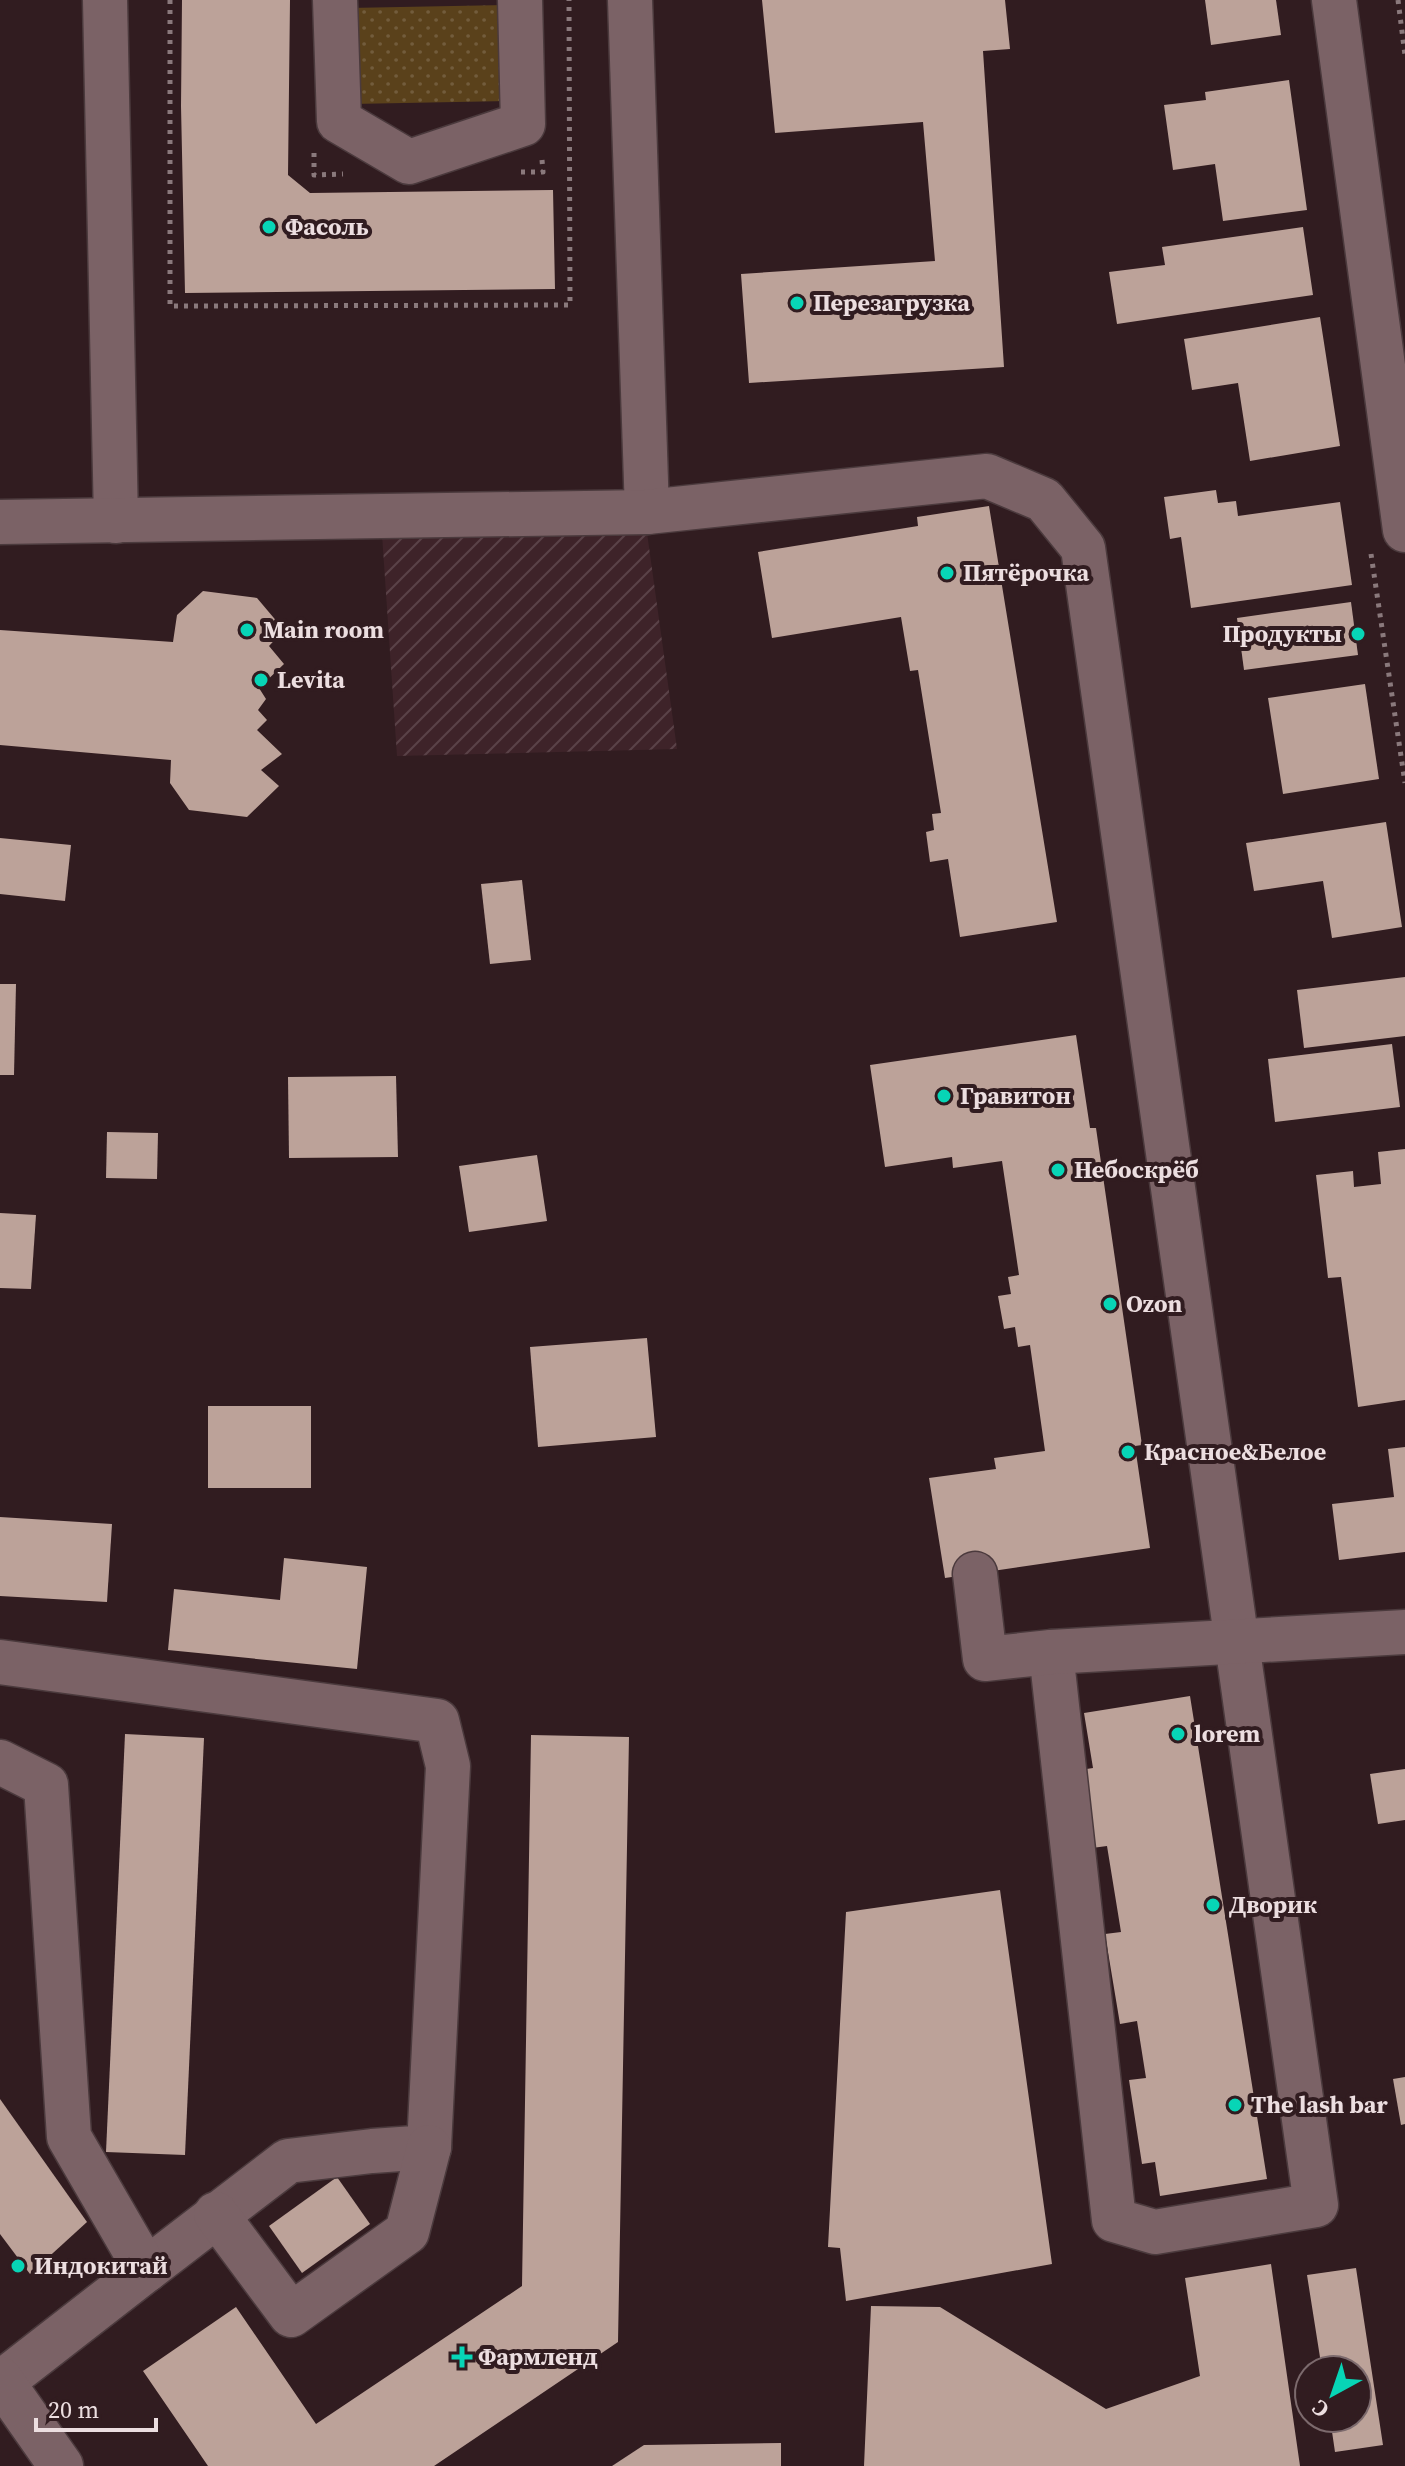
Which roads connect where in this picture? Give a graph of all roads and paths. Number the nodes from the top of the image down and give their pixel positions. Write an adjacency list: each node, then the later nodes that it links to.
1 (105, 0): 13 (street)
2 (170, 0): 5 (path)
3 (335, 0): 4 (street)
4 (520, 0)
5 (569, 0)
6 (630, 0): 12 (street)
7 (1334, 0): 15 (street)
8 (1360, 0): 11 (street)
9 (1398, 0): 10 (path)
10 (1405, 55)
11 (1405, 339)
12 (647, 512): 13 (street); 18 (street)
13 (116, 521): 14 (street)
14 (0, 522)
15 (1405, 530)
16 (975, 1574): 19 (street)
17 (1405, 1632): 18 (street)
18 (1236, 1641): 19 (street); 19 (street)
19 (1051, 1652)
20 (0, 1662): 22 (street)
21 (0, 1762): 24 (street)
22 (429, 2147): 23 (street); 23 (street)
23 (216, 2214): 24 (street)
24 (146, 2270): 25 (street)
25 (1, 2380): 26 (street)
26 (61, 2466)

